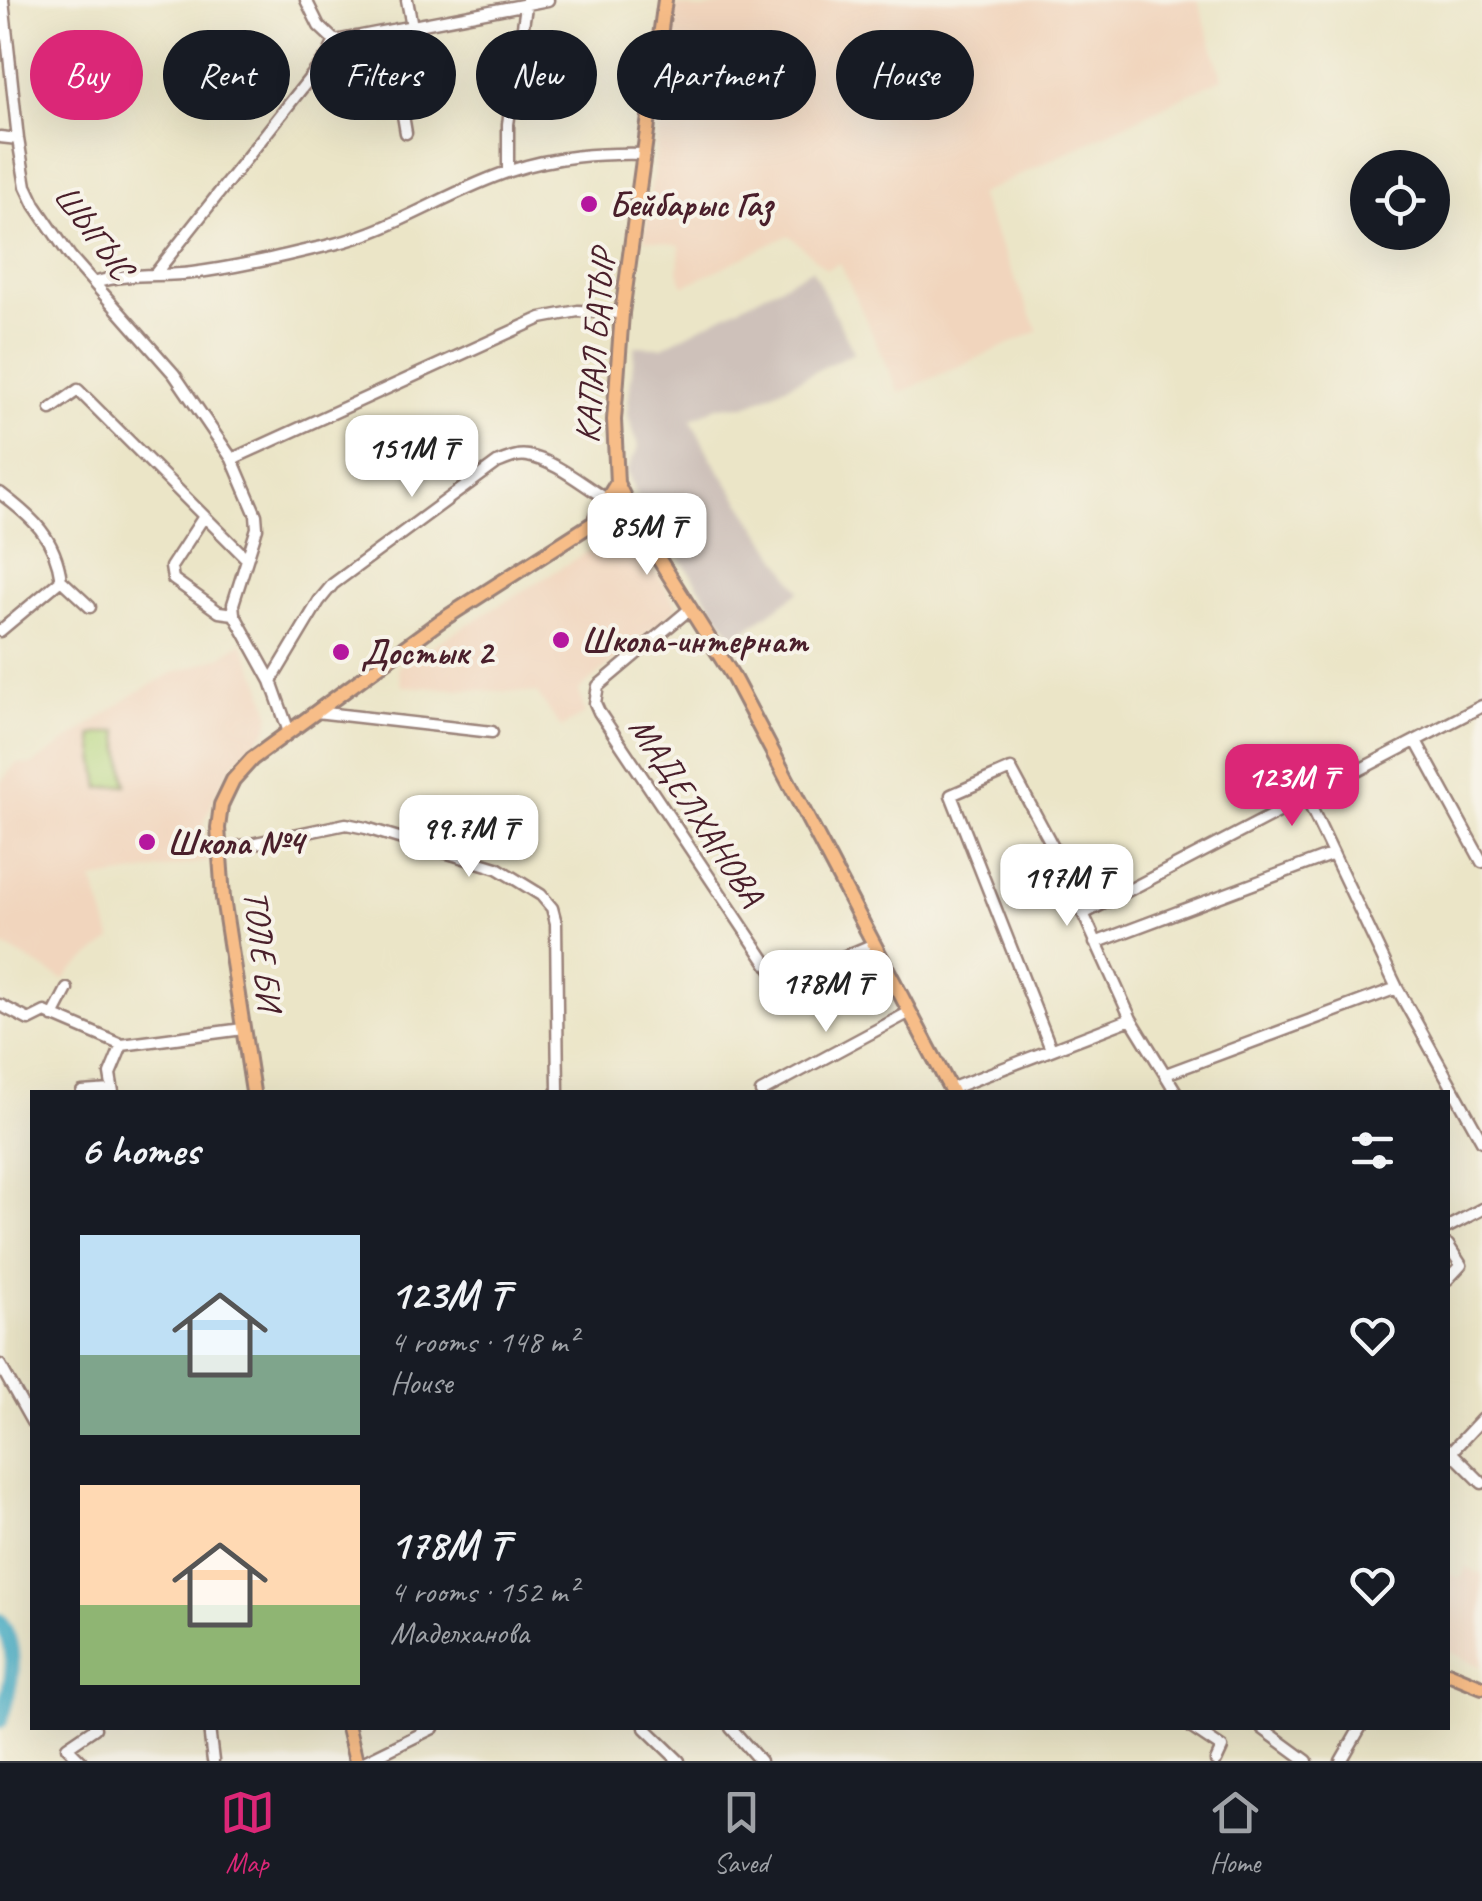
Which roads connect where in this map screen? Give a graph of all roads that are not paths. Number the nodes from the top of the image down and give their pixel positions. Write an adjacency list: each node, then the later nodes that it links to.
1 (3, 0): 14 (street, ШЫГЫС)
2 (306, 0): 9 (street)
3 (407, 0): 7 (street)
4 (548, 0): 6 (street)
5 (665, 0): 15 (main road, КАПАЛ БАТЫР)
6 (527, 2): 7 (street); 16 (street)
7 (412, 26): 8 (street)
8 (396, 29): 10 (street); 12 (street)
9 (323, 30)
10 (391, 30)
11 (310, 78): 17 (street)
12 (406, 133)
13 (0, 138): 14 (street)
14 (18, 139): 18 (street, ШЫГЫС)
15 (645, 154): 16 (street); 19 (main road, КАПАЛ БАТЫР)
16 (508, 171): 17 (street)
17 (154, 274): 18 (street)
18 (94, 282): 21 (street, ШЫГЫС)
19 (622, 313): 21 (street); 22 (main road, КАПАЛ БАТЫР)
20 (51, 409): 26 (street)
21 (232, 460): 29 (street, ШЫГЫС)
22 (617, 482): 24 (main road); 25 (main road, КАПАЛ БАТЫР)
23 (0, 493): 30 (street)
24 (608, 500): 27 (main road); 35 (street)
25 (626, 502): 27 (main road, ТОЛЕ БИ); 28 (main road, КАПАЛ БАТЫР)
26 (203, 518): 29 (street); 33 (street)
27 (592, 523): 28 (main road); 37 (main road, ТОЛЕ БИ)
28 (638, 526): 32 (main road, КАПАЛ БАТЫР)
29 (247, 559): 33 (street, ШЫГЫС)
30 (61, 580): 31 (street); 34 (street)
31 (90, 607)
32 (691, 608): 47 (main road, КАПАЛ БАТЫР); 47 (street, МАДЕЛХАНОВА)
33 (234, 614): 35 (street)
34 (0, 631)
35 (271, 681): 38 (street)
36 (1482, 706): 40 (street)
37 (315, 712): 38 (main road, ТОЛЕ БИ); 39 (street)
38 (288, 732): 42 (main road, ТОЛЕ БИ)
39 (492, 732)
40 (1416, 741): 41 (street); 44 (street)
41 (1307, 799): 43 (street); 45 (street)
42 (222, 850): 54 (main road, ТОЛЕ БИ); 60 (street)
43 (1333, 854): 46 (street); 49 (street)
44 (1482, 862)
45 (1083, 914): 46 (street); 56 (street)
46 (1095, 942): 53 (street)
47 (874, 944): 51 (main road, КАПАЛ БАТЫР)
48 (67, 988): 52 (street)
49 (1397, 988): 57 (street); 65 (street)
50 (0, 1006): 52 (street)
51 (910, 1012): 61 (street); 62 (main road, КАПАЛ БАТЫР)
52 (52, 1016): 55 (street)
53 (1131, 1019): 56 (street); 57 (street)
54 (243, 1029): 55 (street); 59 (main road, ТОЛЕ БИ)
55 (122, 1045): 58 (street)
56 (1051, 1049): 63 (street)
57 (1166, 1074): 64 (street)
58 (112, 1090)
59 (253, 1090)
60 (558, 1090)
61 (765, 1090)
62 (950, 1090)
63 (953, 1090)
64 (1175, 1090)
65 (1482, 1141)
66 (1482, 1209): 67 (street)
67 (1450, 1226)
68 (1450, 1248): 69 (street)
69 (1450, 1276)
70 (0, 1365): 71 (street)
71 (30, 1418)
72 (1482, 1418): 73 (street)
73 (1450, 1449)
74 (1450, 1451): 75 (street)
75 (1482, 1483)
76 (1450, 1674): 77 (main road)
77 (1482, 1687)
78 (92, 1730): 87 (street)
79 (209, 1730): 88 (street)
80 (348, 1730): 89 (main road)
81 (429, 1730): 90 (street)
82 (647, 1730): 91 (street)
83 (734, 1730): 92 (street)
84 (1195, 1730): 93 (street)
85 (1265, 1730): 94 (street)
86 (1359, 1730): 95 (street)
87 (81, 1761)
88 (212, 1761)
89 (356, 1761)
90 (366, 1761)
91 (678, 1761)
92 (760, 1761)
93 (1216, 1761)
94 (1307, 1761)
95 (1341, 1761)

